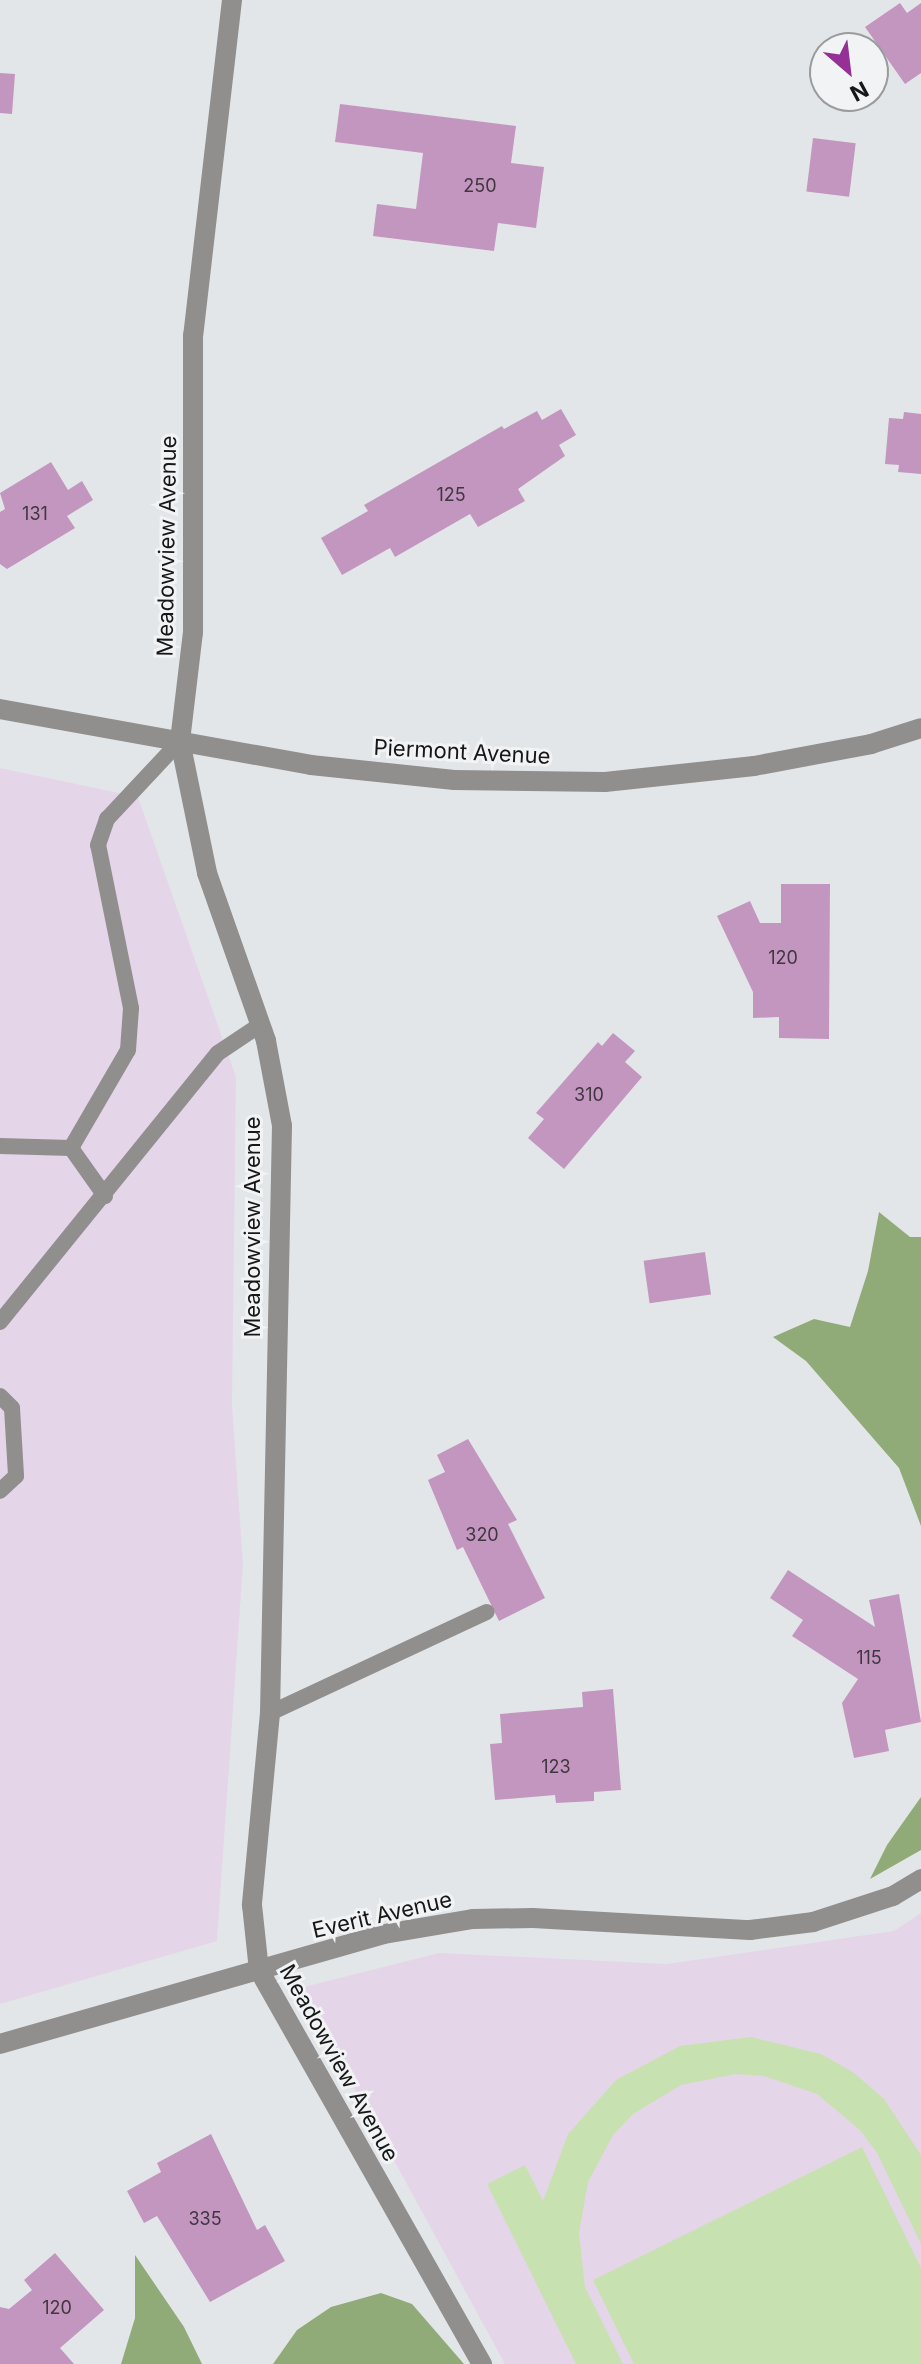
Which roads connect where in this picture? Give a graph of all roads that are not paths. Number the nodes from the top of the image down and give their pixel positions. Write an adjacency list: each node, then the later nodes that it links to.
1 (232, 0): 4 (street, Meadowview Avenue)
2 (0, 709): 4 (street, Piermont Avenue)
3 (921, 728): 4 (street, Piermont Avenue)
4 (180, 741): 5 (street, Meadowview Avenue); 7 (lane)
5 (260, 1025): 8 (lane); 13 (street, Meadowview Avenue)
6 (0, 1146): 7 (lane)
7 (71, 1148): 8 (lane)
8 (105, 1196): 9 (lane)
9 (0, 1322)
10 (0, 1396): 11 (lane)
11 (0, 1491)
12 (487, 1612): 13 (lane)
13 (270, 1713): 15 (street, Meadowview Avenue)
14 (921, 1879): 15 (street, Everit Avenue)
15 (259, 1970): 16 (street, Everit Avenue); 17 (street, Meadowview Avenue)
16 (0, 2044)
17 (482, 2364)

